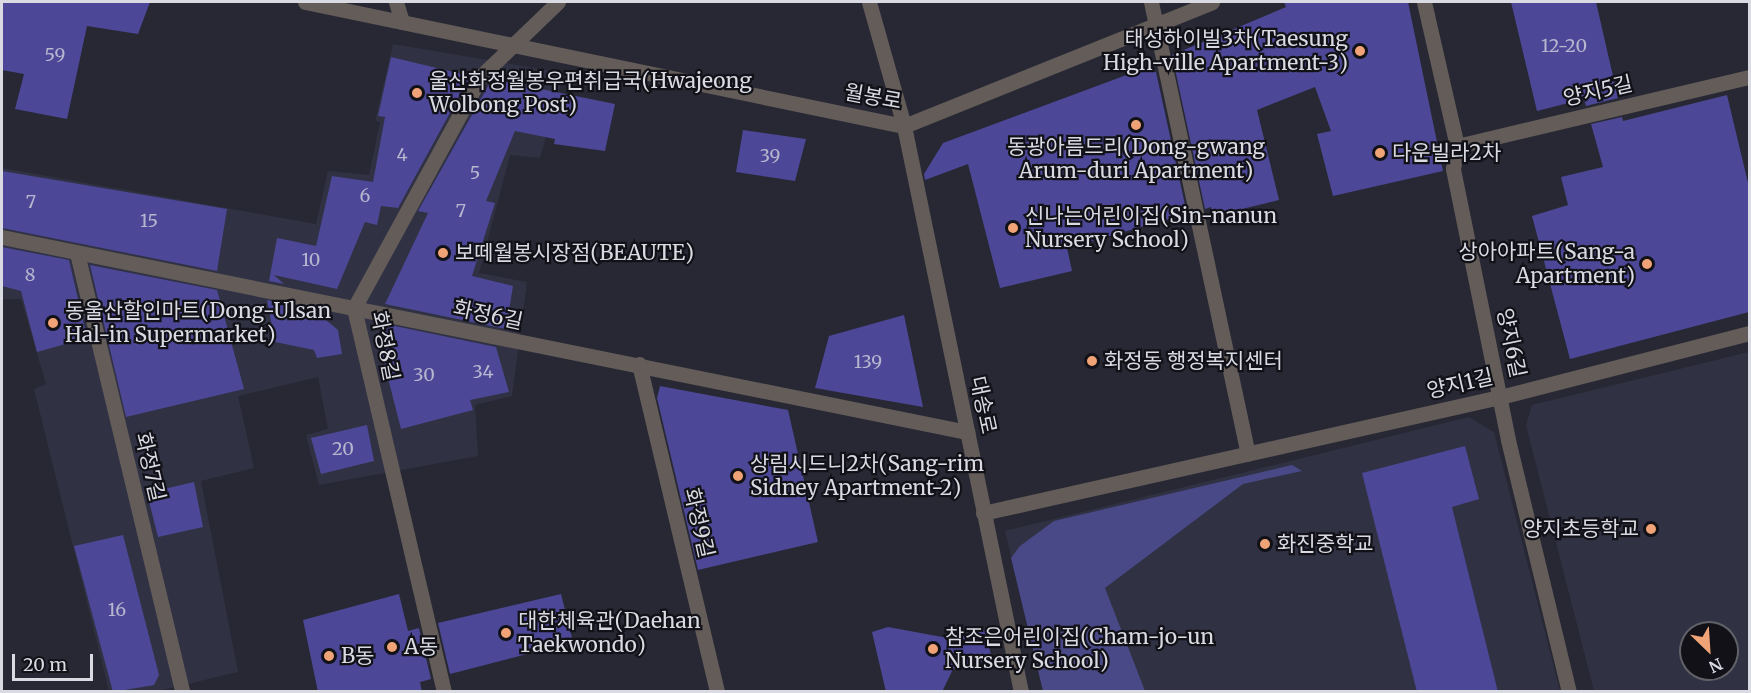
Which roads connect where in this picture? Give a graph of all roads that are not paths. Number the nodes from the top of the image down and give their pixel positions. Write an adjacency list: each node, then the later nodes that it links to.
1 (304, 2): 8 (street, 월봉로)
2 (396, 2): 8 (street)
3 (558, 2): 10 (street)
4 (869, 2): 12 (street, 대송로)
5 (1151, 2): 9 (street)
6 (1212, 2): 9 (street, 월봉로)
7 (1424, 2): 13 (street, 양지6길)
8 (402, 22): 10 (street, 월봉로)
9 (1158, 23): 12 (street, 월봉로); 21 (street)
10 (510, 44): 12 (street, 월봉로); 16 (street, 화정8길)
11 (1749, 77): 13 (street, 양지5길)
12 (904, 126): 20 (street, 대송로)
13 (1457, 146): 19 (street, 양지6길)
14 (2, 237): 15 (street, 화정6길)
15 (77, 253): 16 (street, 화정6길); 23 (street, 화정7길)
16 (354, 308): 18 (street, 화정6길); 24 (street, 화정8길)
17 (1749, 333): 19 (street, 양지1길)
18 (639, 364): 20 (street, 화정6길); 25 (street, 화정9길)
19 (1500, 397): 21 (street, 양지1길); 27 (street, 양지6길)
20 (967, 432): 22 (street, 대송로)
21 (1248, 454): 22 (street, 양지1길)
22 (983, 513): 26 (street, 대송로)
23 (182, 692)
24 (444, 692)
25 (717, 692)
26 (1021, 692)
27 (1569, 692)

